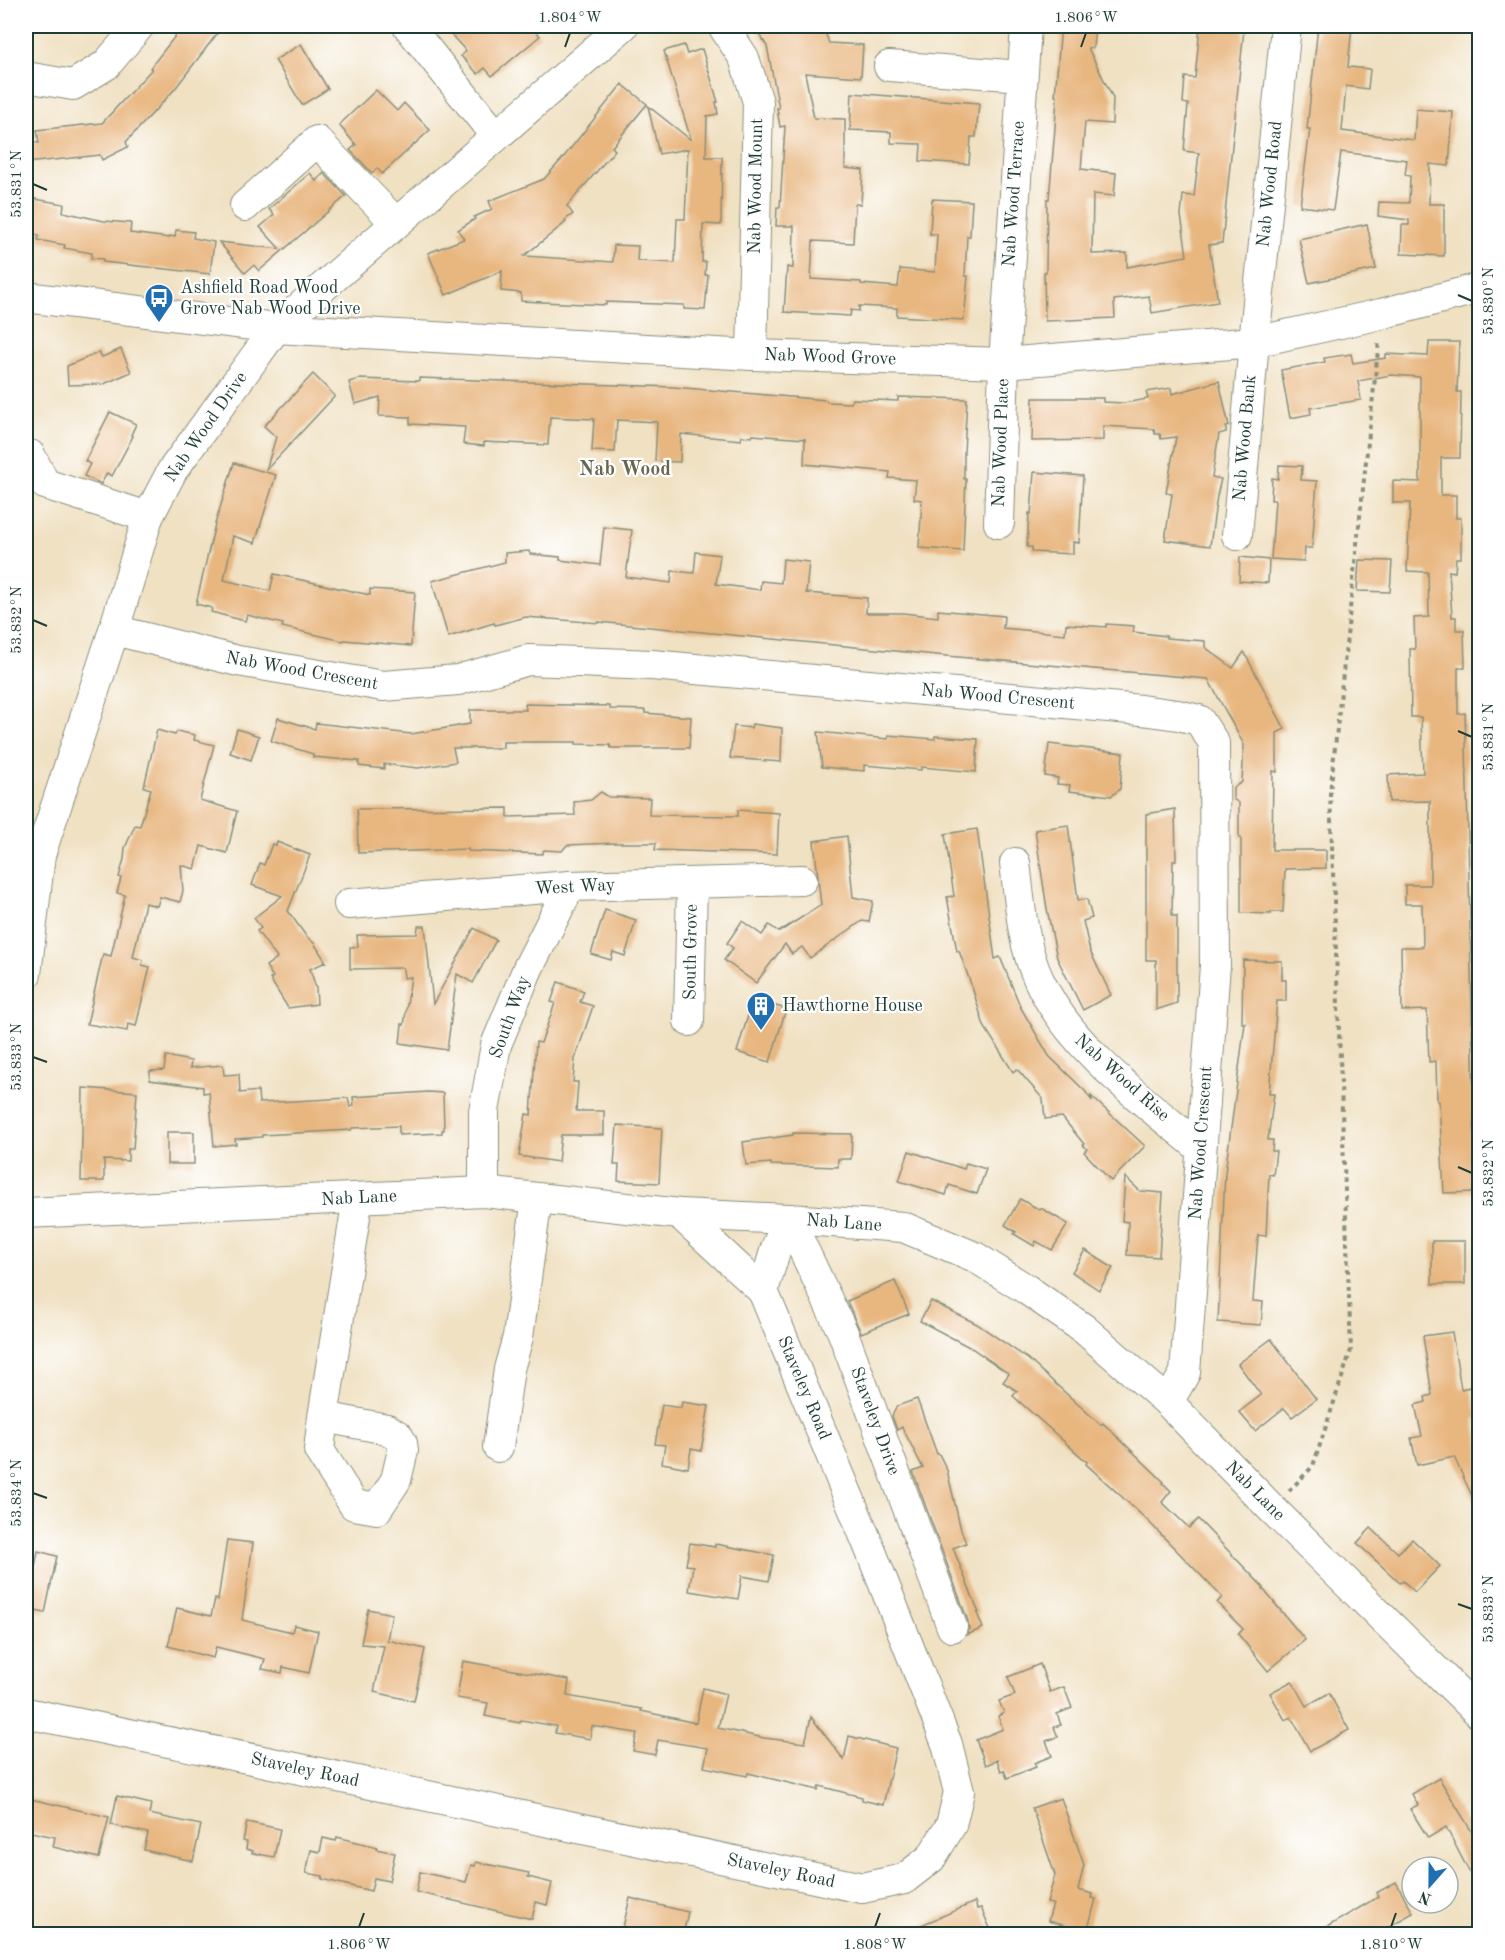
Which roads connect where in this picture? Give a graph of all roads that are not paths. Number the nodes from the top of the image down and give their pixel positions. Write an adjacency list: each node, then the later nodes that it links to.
1 (139, 26): 9 (street)
2 (408, 26): 10 (street)
3 (623, 26): 10 (street, Nab Wood Drive)
4 (723, 26): 17 (street, Nab Wood Mount)
5 (1026, 26): 8 (street, Nab Wood Terrace)
6 (1286, 26): 16 (street, Nab Wood Road)
7 (889, 66): 8 (street)
8 (1022, 76): 18 (street, Nab Wood Terrace)
9 (26, 77)
10 (496, 136): 12 (street, Nab Wood Drive)
11 (245, 206): 12 (street)
12 (396, 223): 15 (street, Nab Wood Drive)
13 (1479, 288): 16 (street, Nab Wood Grove)
14 (26, 297): 15 (street, Nab Wood Grove)
15 (276, 328): 17 (street, Nab Wood Grove); 20 (street, Nab Wood Drive)
16 (1254, 342): 18 (street, Nab Wood Grove); 22 (street, Nab Wood Bank)
17 (752, 355): 18 (street, Nab Wood Grove)
18 (1004, 363): 21 (street, Nab Wood Place)
19 (26, 454): 20 (street)
20 (148, 517): 23 (street, Nab Wood Drive)
21 (999, 523)
22 (1237, 535)
23 (114, 630): 29 (street, Nab Wood Drive); 32 (street, Nab Wood Crescent)
24 (1014, 863): 32 (street, Nab Wood Rise)
25 (802, 880): 26 (street, West Way)
26 (692, 883): 27 (street, West Way); 31 (street, South Grove)
27 (570, 886): 28 (street, West Way); 33 (street, South Way)
28 (349, 904)
29 (27, 940): 30 (street, Nab Wood Drive)
30 (26, 974)
31 (689, 1021)
32 (1200, 1148): 40 (street, Nab Wood Crescent)
33 (484, 1192): 34 (street, Nab Lane); 35 (street, Nab Lane)
34 (358, 1198): 36 (street, Nab Lane); 41 (street)
35 (537, 1198): 37 (street, Nab Lane); 42 (street)
36 (26, 1213)
37 (680, 1214): 38 (street, Nab Lane); 39 (street, Staveley Road)
38 (789, 1219): 39 (street); 40 (street, Nab Lane); 43 (street, Staveley Drive)
39 (763, 1291): 44 (street, Staveley Road)
40 (1168, 1402): 45 (street, Nab Lane)
41 (323, 1417)
42 (498, 1447)
43 (952, 1627)
44 (26, 1713)
45 (1479, 1714)

